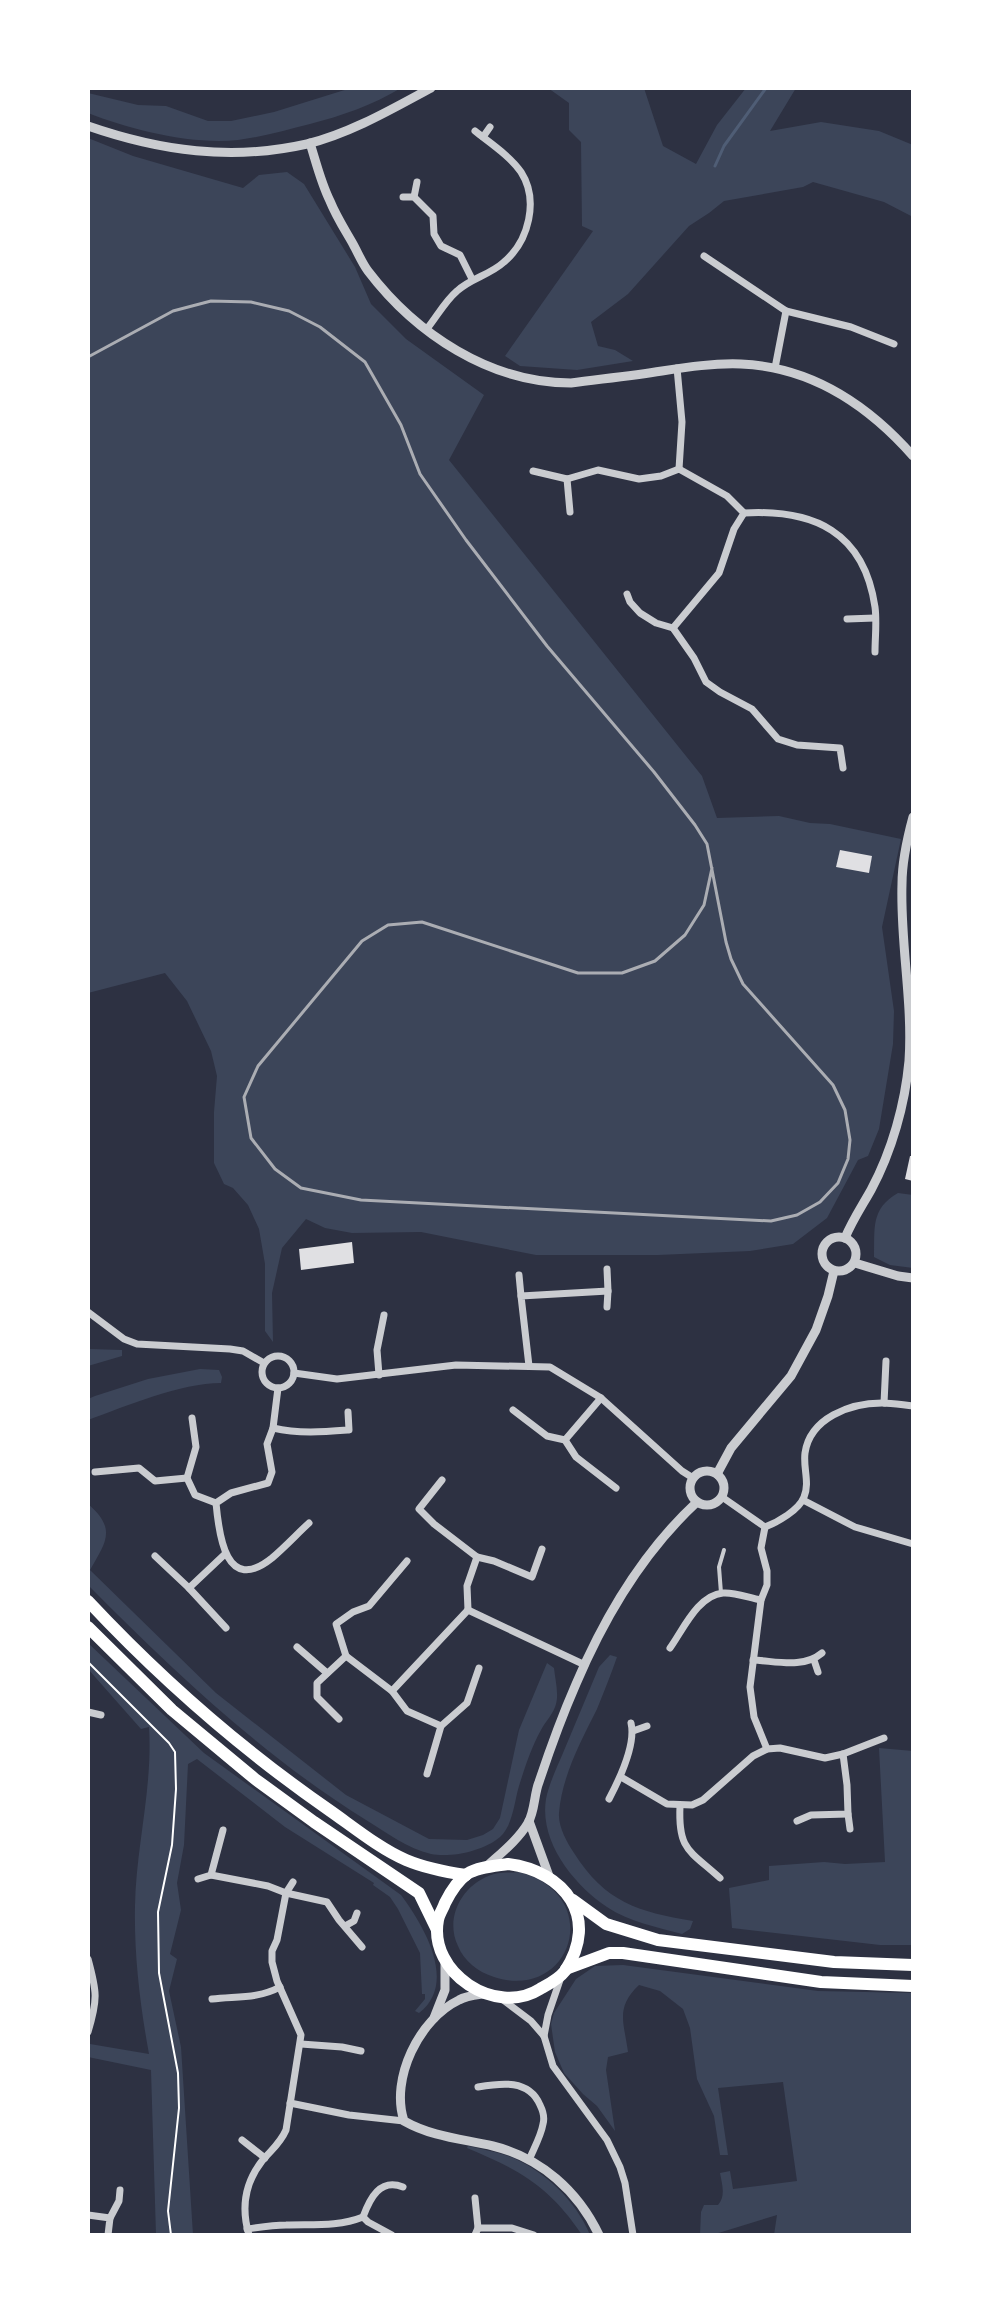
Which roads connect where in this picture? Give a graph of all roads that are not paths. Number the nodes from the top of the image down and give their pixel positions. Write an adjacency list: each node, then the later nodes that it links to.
1 (431, 88): 6 (street)
2 (88, 126): 6 (street)
3 (490, 127): 5 (street)
4 (475, 131): 5 (street)
5 (483, 137): 11 (street)
6 (310, 143): 13 (street)
7 (417, 182): 9 (street)
8 (403, 197): 9 (street)
9 (414, 197): 11 (street)
10 (704, 256): 12 (street)
11 (472, 279): 13 (street)
12 (786, 311): 14 (street); 16 (street)
13 (426, 330): 15 (street)
14 (894, 344)
15 (677, 368): 16 (street); 18 (street)
16 (775, 368): 17 (street)
17 (913, 456)
18 (679, 469): 20 (street); 22 (street)
19 (533, 471): 20 (street)
20 (567, 479): 21 (street)
21 (570, 512)
22 (744, 513): 24 (street); 26 (street)
23 (627, 594): 26 (street)
24 (875, 618): 25 (street); 27 (street)
25 (847, 619)
26 (673, 628): 28 (street)
27 (875, 652)
28 (843, 768)
29 (913, 817): 30 (street)
30 (908, 938): 31 (street)
31 (901, 1108): 32 (street); 33 (street)
32 (913, 1111)
33 (845, 1238): 34 (street); 36 (street)
34 (855, 1263): 36 (street); 38 (street)
35 (607, 1269): 39 (street)
36 (834, 1271): 59 (street)
37 (519, 1275): 40 (street)
38 (913, 1278)
39 (608, 1291): 40 (street); 41 (street)
40 (521, 1296): 46 (street)
41 (607, 1307)
42 (88, 1312): 45 (street)
43 (384, 1315): 48 (street)
44 (886, 1361): 51 (street)
45 (264, 1363): 47 (street); 49 (street)
46 (529, 1366): 48 (street); 50 (street)
47 (294, 1373): 48 (street); 49 (street)
48 (379, 1375)
49 (278, 1388): 56 (street)
50 (601, 1398): 57 (street); 61 (street)
51 (884, 1403): 52 (street); 65 (street)
52 (913, 1406)
53 (513, 1410): 57 (street)
54 (348, 1412): 56 (street)
55 (192, 1418): 60 (street)
56 (273, 1428): 67 (street)
57 (565, 1440): 63 (street)
58 (95, 1472): 60 (street)
59 (717, 1474): 61 (street); 64 (street)
60 (187, 1478): 67 (street)
61 (693, 1478): 66 (street)
62 (442, 1480): 75 (street)
63 (616, 1488)
64 (722, 1497): 66 (street); 69 (street)
65 (803, 1500): 69 (street); 70 (street)
66 (697, 1502): 90 (street)
67 (216, 1503): 73 (street)
68 (309, 1523): 73 (street)
69 (765, 1527): 79 (street)
70 (913, 1544)
71 (542, 1549): 75 (street)
72 (724, 1550): 78 (lane)
73 (225, 1554): 77 (street)
74 (155, 1556): 77 (street)
75 (477, 1557): 81 (street)
76 (407, 1561): 87 (street)
77 (189, 1588): 83 (street)
78 (721, 1593): 79 (street); 85 (street)
79 (761, 1600): 88 (street)
80 (88, 1601): 114 (highway)
81 (468, 1610): 90 (street); 94 (street)
82 (88, 1627): 123 (highway)
83 (226, 1628)
84 (297, 1647): 93 (street)
85 (670, 1648)
86 (822, 1653): 89 (street)
87 (346, 1656): 93 (street); 94 (street)
88 (753, 1660): 89 (street); 101 (street)
89 (814, 1660): 92 (street)
90 (585, 1665): 108 (street)
91 (479, 1668): 98 (street)
92 (818, 1672)
93 (327, 1673): 97 (street)
94 (392, 1691): 98 (street)
95 (88, 1712): 96 (street)
96 (101, 1715)
97 (339, 1719)
98 (441, 1726): 103 (street)
99 (647, 1726): 104 (street)
100 (884, 1738): 102 (street)
101 (767, 1749): 102 (street); 106 (street)
102 (843, 1754): 107 (street)
103 (427, 1774)
104 (621, 1777): 105 (street); 106 (street)
105 (609, 1799)
106 (680, 1806): 116 (street)
107 (848, 1814): 109 (street); 110 (street)
108 (529, 1821): 112 (street); 115 (street)
109 (797, 1821)
110 (850, 1829)
111 (223, 1830): 113 (street)
112 (486, 1867): 114 (highway); 115 (highway)
113 (211, 1875): 117 (street); 119 (street)
114 (466, 1875): 123 (highway)
115 (549, 1876): 120 (highway)
116 (720, 1878)
117 (198, 1879)
118 (293, 1882): 119 (street)
119 (286, 1893): 122 (street); 130 (street)
120 (573, 1900): 127 (highway); 128 (highway)
121 (357, 1913): 122 (street)
122 (345, 1926): 124 (street)
123 (437, 1930): 126 (highway)
124 (362, 1947)
125 (88, 1959): 135 (street)
126 (445, 1960): 131 (highway); 134 (street)
127 (913, 1965)
128 (564, 1972): 129 (highway); 132 (highway); 136 (street)
129 (913, 1986)
130 (280, 1987): 133 (street); 137 (street)
131 (483, 1994): 132 (highway); 134 (street)
132 (500, 1998): 136 (street)
133 (212, 1999)
134 (434, 2018): 141 (street)
135 (88, 2032)
136 (544, 2036): 157 (street)
137 (301, 2044): 138 (street); 140 (street)
138 (361, 2051)
139 (478, 2087): 144 (street)
140 (290, 2103): 141 (street); 143 (street)
141 (404, 2121): 144 (street)
142 (242, 2140): 143 (street)
143 (265, 2158): 151 (street)
144 (529, 2160): 156 (street)
145 (403, 2187): 149 (street)
146 (120, 2190): 150 (street)
147 (475, 2198): 152 (street)
148 (88, 2215): 150 (street)
149 (363, 2217): 151 (street); 154 (street)
150 (110, 2218): 153 (street)
151 (248, 2232)
152 (477, 2232): 155 (street)
153 (108, 2235)
154 (392, 2235)
155 (534, 2235)
156 (599, 2235)
157 (633, 2235)

